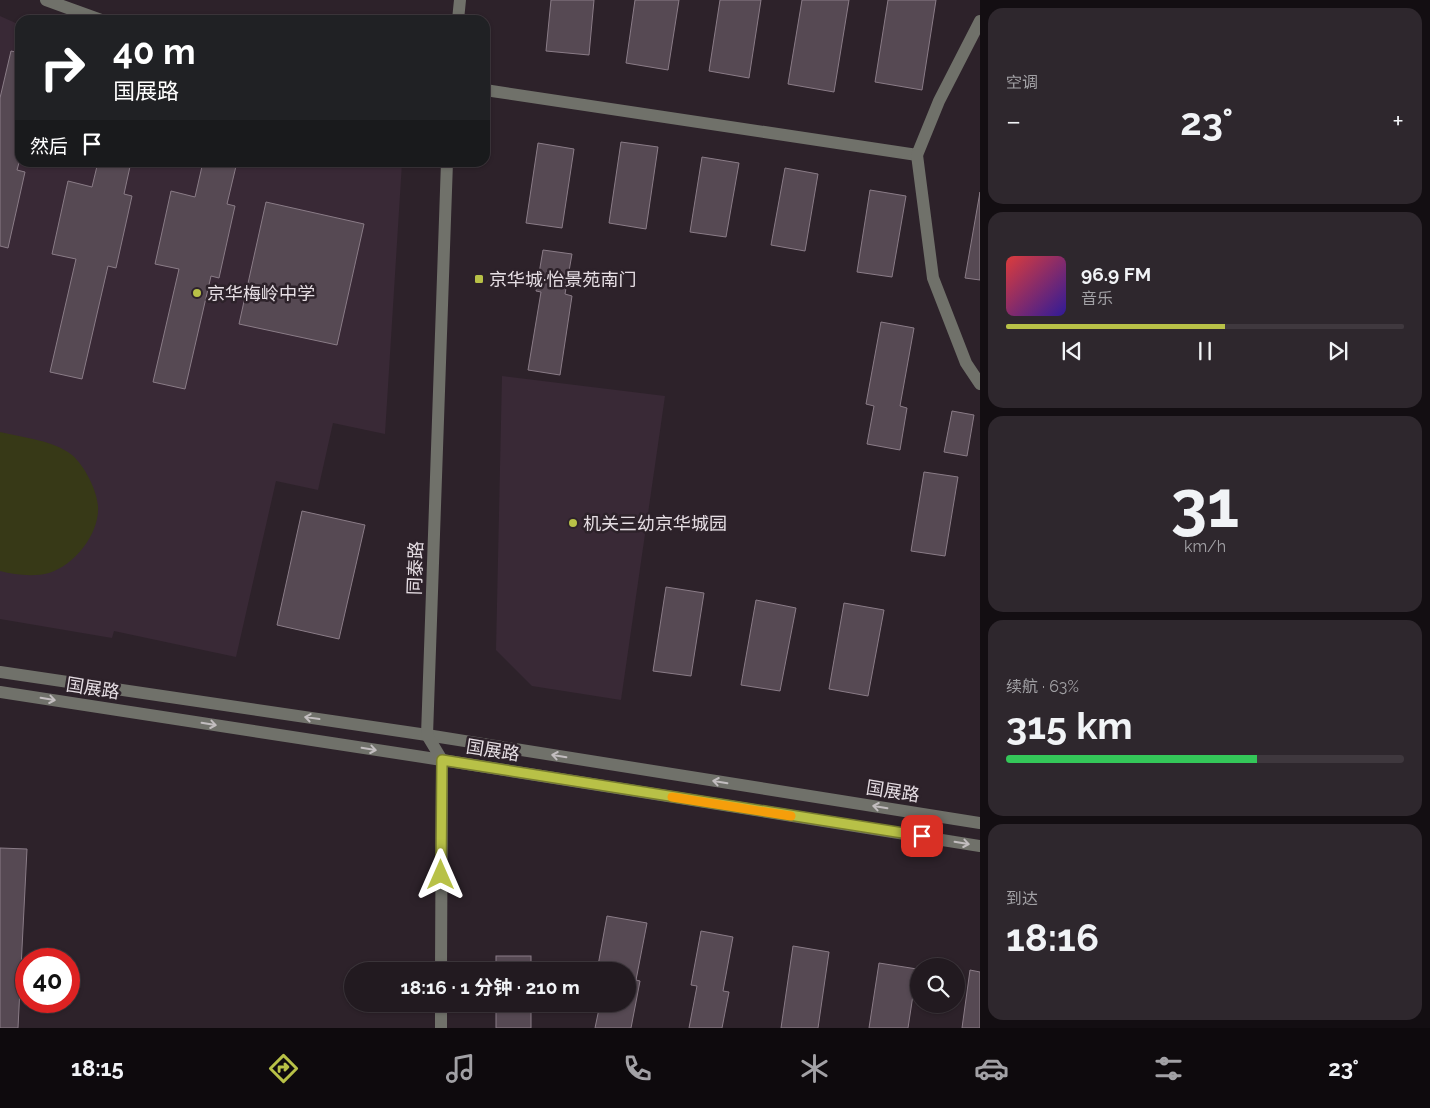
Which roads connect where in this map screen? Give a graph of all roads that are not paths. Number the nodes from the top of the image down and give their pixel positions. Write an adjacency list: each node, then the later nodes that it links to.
1 (46, 0): 3 (street)
2 (460, 0): 4 (street)
3 (87, 15)
4 (458, 15)
5 (980, 21): 7 (street)
6 (490, 91): 7 (street)
7 (917, 155): 9 (street)
8 (448, 167): 12 (street, 同泰路)
9 (980, 384)
10 (0, 672): 12 (street, 国展路, one-way to 10)
11 (0, 692): 13 (street, 国展路, one-way to 13)
12 (427, 735): 13 (street); 14 (street, 国展路, one-way to 12)
13 (442, 760): 15 (street, 国展路, one-way to 15); 16 (street)
14 (980, 823)
15 (980, 846)
16 (441, 962)
17 (441, 1012): 18 (street)
18 (441, 1028)

